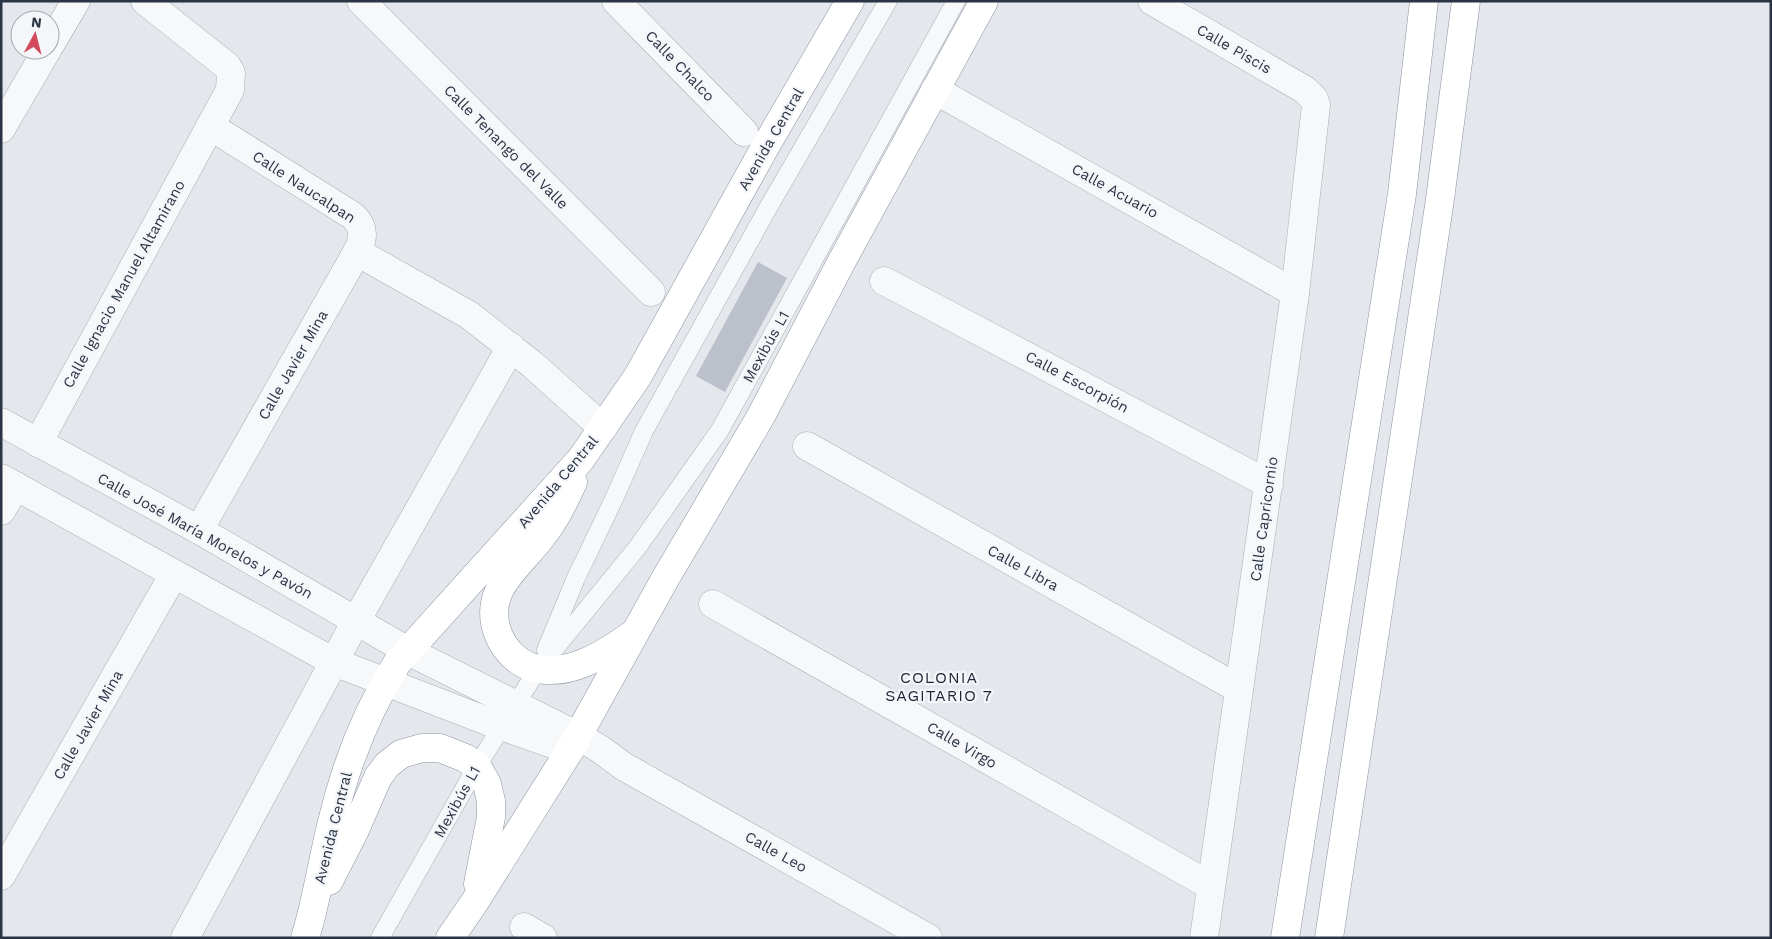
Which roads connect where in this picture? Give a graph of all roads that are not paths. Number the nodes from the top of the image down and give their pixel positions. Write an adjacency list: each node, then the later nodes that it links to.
1 (76, 1): 12 (street)
2 (145, 1): 16 (street)
3 (361, 1): 21 (street, Calle Tenango del Valle)
4 (616, 1): 18 (street, Calle Chalco)
5 (850, 1): 25 (highway, Avenida Central)
6 (888, 1): 39 (lane, Mexibús L1)
7 (956, 1): 39 (lane, Mexibús L1)
8 (984, 1): 14 (highway)
9 (1152, 1): 15 (street, Calle Piscis)
10 (1424, 1): 55 (highway)
11 (1466, 1): 56 (highway)
12 (60, 28)
13 (41, 60): 17 (street)
14 (935, 90): 22 (street, Calle Acuario); 36 (highway)
15 (1314, 99): 22 (street, Calle Capricornio)
16 (210, 126): 19 (street, Calle Naucalpan); 26 (street, Calle Ignacio Manuel Altamirano)
17 (1, 129)
18 (744, 132)
19 (357, 252): 23 (street); 32 (street, Calle Javier Mina)
20 (884, 281): 30 (street, Calle Escorpión)
21 (651, 292)
22 (1295, 293): 30 (street, Calle Capricornio)
23 (511, 347): 25 (street); 35 (street)
24 (1, 422): 26 (street, Calle José María Morelos y Pavón)
25 (603, 428): 28 (highway, Avenida Central)
26 (38, 443): 32 (street, Calle José María Morelos y Pavón)
27 (807, 446): 41 (street, Calle Libra)
28 (581, 459): 37 (highway, Avenida Central); 39 (highway)
29 (9, 482): 31 (street); 33 (street)
30 (1269, 484): 41 (street, Calle Capricornio)
31 (1, 512)
32 (199, 530): 35 (street, Calle José María Morelos y Pavón)
33 (174, 574): 38 (street); 45 (street, Calle Javier Mina)
34 (713, 604): 46 (street, Calle Virgo)
35 (356, 621): 37 (street, Calle José María Morelos y Pavón); 38 (street)
36 (636, 632): 39 (highway); 43 (highway)
37 (408, 651): 40 (highway, Avenida Central); 42 (street, Calle José María Morelos y Pavón)
38 (334, 662): 40 (street); 49 (street)
39 (538, 669): 42 (lane, Mexibús L1)
40 (386, 682): 42 (street); 48 (highway, Avenida Central)
41 (1239, 689): 46 (street, Calle Capricornio)
42 (508, 715): 43 (street, Calle Leo); 44 (lane, Mexibús L1)
43 (574, 743): 47 (highway); 53 (street, Calle Leo)
44 (477, 766): 47 (highway); 48 (highway); 51 (lane, Mexibús L1)
45 (1, 876)
46 (1211, 886): 54 (street, Calle Capricornio)
47 (474, 903): 52 (highway)
48 (314, 910): 50 (highway, Avenida Central)
49 (185, 938)
50 (305, 938)
51 (380, 938)
52 (450, 938)
53 (928, 938)
54 (1204, 938)
55 (1285, 938)
56 (1329, 938)

